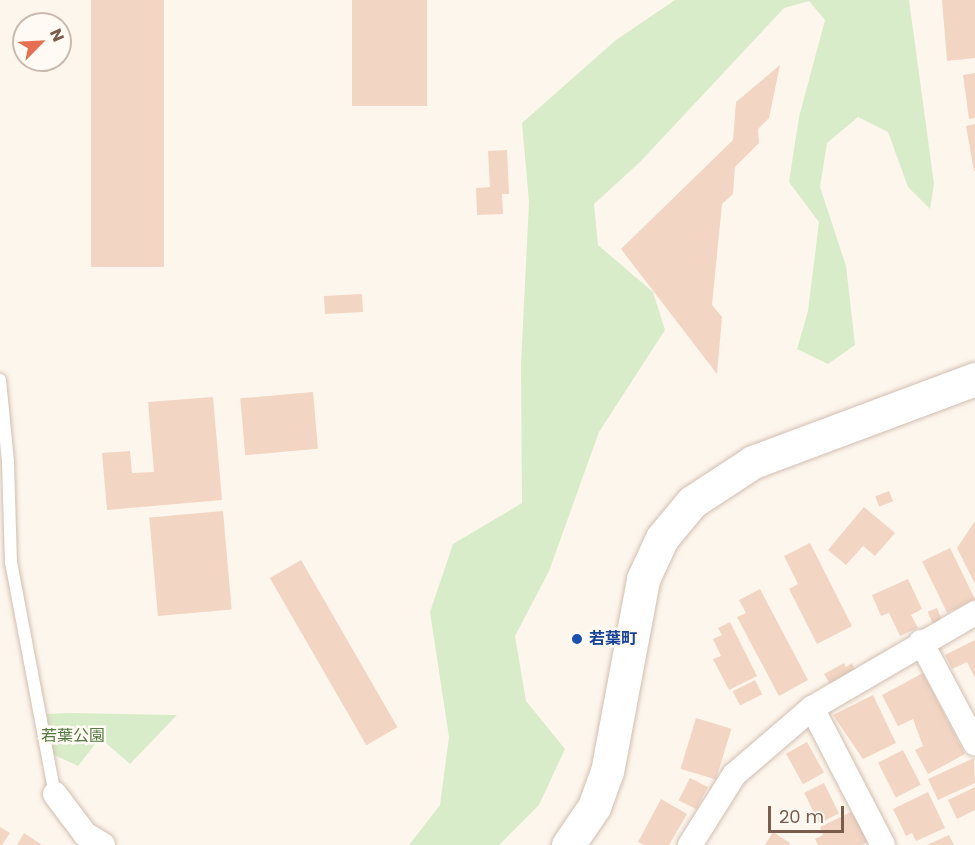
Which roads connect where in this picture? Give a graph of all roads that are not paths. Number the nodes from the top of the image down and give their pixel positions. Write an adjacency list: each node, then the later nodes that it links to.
1 (975, 379): 9 (street)
2 (0, 380): 7 (lane)
3 (975, 613): 4 (street)
4 (921, 642): 5 (street); 6 (street)
5 (812, 708): 10 (street); 11 (street)
6 (975, 743)
7 (55, 794): 8 (street)
8 (103, 845)
9 (568, 845)
10 (690, 845)
11 (883, 845)

